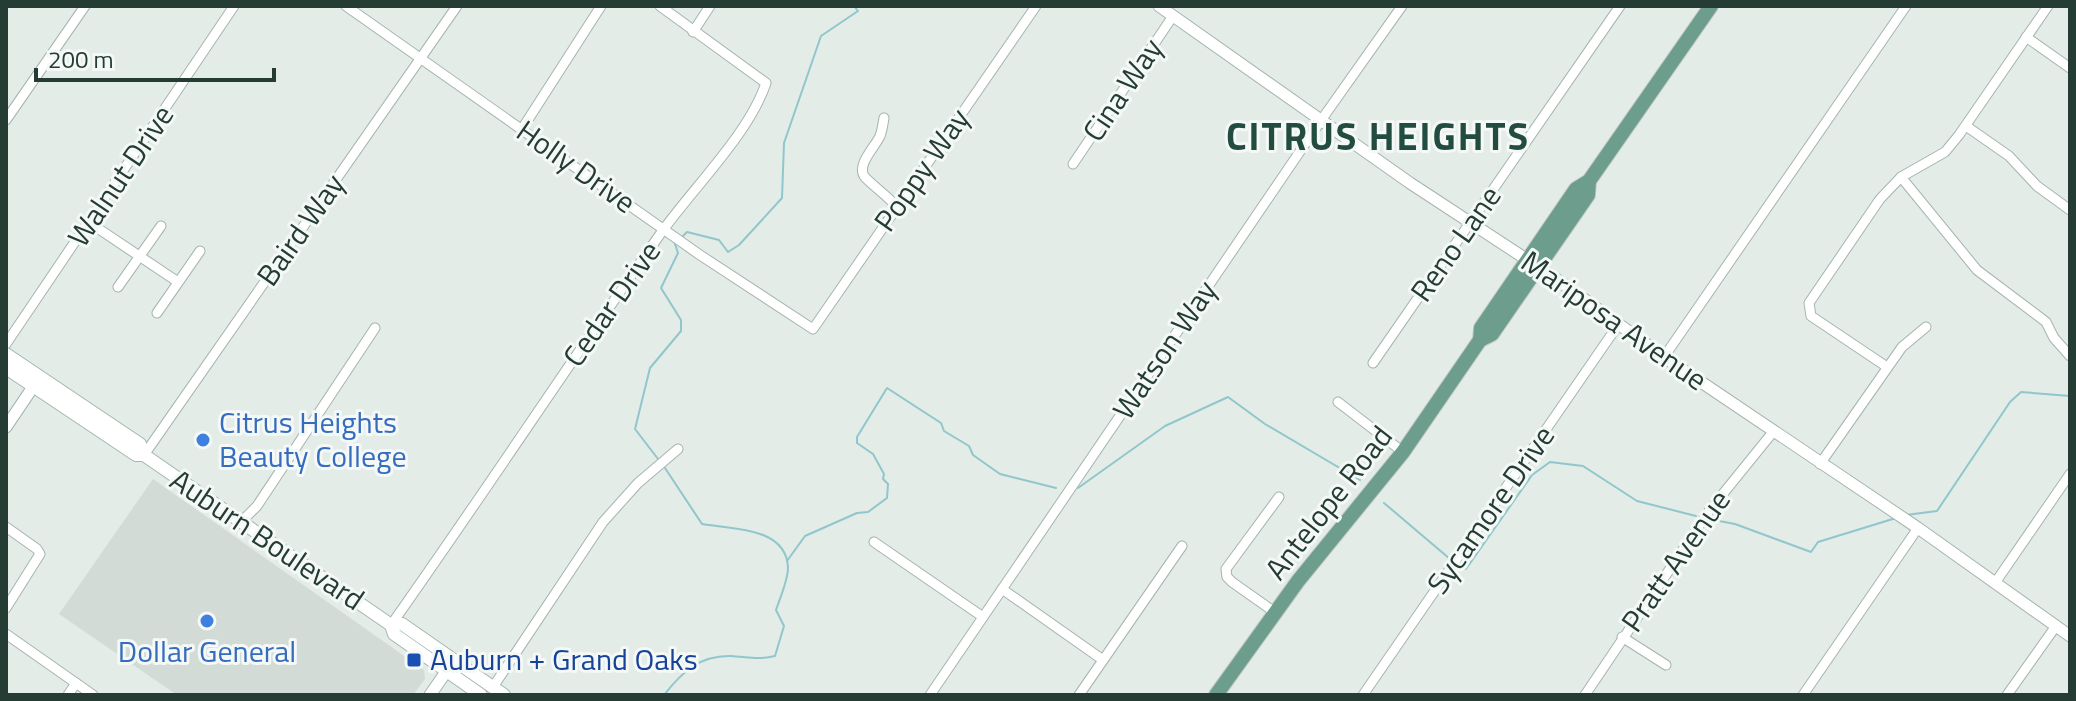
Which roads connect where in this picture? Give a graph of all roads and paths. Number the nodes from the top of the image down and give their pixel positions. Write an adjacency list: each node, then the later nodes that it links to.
1 (85, 6): 22 (street)
2 (234, 6): 30 (street, Walnut Drive)
3 (346, 6): 18 (street, Holly Drive)
4 (457, 6): 18 (street, Baird Way)
5 (601, 6): 24 (street)
6 (660, 6): 16 (street)
7 (710, 6): 16 (street)
8 (1036, 6): 27 (street, Poppy Way)
9 (1159, 6): 15 (street, Mariposa Avenue)
10 (1402, 6): 21 (street, Watson Way)
11 (1620, 6): 29 (street, Reno Lane)
12 (1711, 6): 35 (main road, Antelope Road)
13 (1906, 6): 46 (street)
14 (2048, 6): 17 (street)
15 (1173, 16): 21 (street, Mariposa Avenue); 25 (street, Cina Way)
16 (693, 32): 32 (street, Cedar Drive)
17 (2026, 37): 19 (street); 23 (street)
18 (421, 59): 24 (street, Holly Drive); 56 (street, Baird Way)
19 (2070, 68)
20 (884, 118): 27 (street)
21 (1322, 119): 29 (street, Mariposa Avenue); 66 (street, Watson Way)
22 (6, 120)
23 (1966, 126): 26 (street); 28 (street)
24 (522, 129): 32 (street, Holly Drive)
25 (1073, 164)
26 (1901, 177): 45 (street); 48 (street)
27 (896, 206): 40 (street, Poppy Way)
28 (2070, 210)
29 (1471, 222): 35 (street, Mariposa Avenue); 47 (street, Reno Lane)
30 (90, 223): 34 (street); 43 (street, Walnut Drive)
31 (161, 226): 34 (street)
32 (664, 229): 40 (street, Holly Drive); 70 (street, Cedar Drive)
33 (200, 251): 36 (street)
34 (140, 257): 36 (street); 37 (street)
35 (1534, 263): 39 (street, Mariposa Avenue); 55 (main road, Antelope Road)
36 (178, 282): 38 (street)
37 (118, 287)
38 (157, 313)
39 (1618, 325): 46 (street, Mariposa Avenue); 86 (street, Sycamore Drive)
40 (807, 326)
41 (1926, 327): 48 (street)
42 (375, 328): 60 (street)
43 (6, 344)
44 (6, 354): 50 (main road, Auburn Boulevard)
45 (2070, 356)
46 (1664, 357): 53 (street, Mariposa Avenue)
47 (1373, 363)
48 (1887, 367): 57 (street)
49 (6, 368): 50 (main road, Auburn Boulevard)
50 (36, 381): 52 (street); 56 (main road, Auburn Boulevard)
51 (1338, 402): 55 (street)
52 (6, 427)
53 (1773, 432): 57 (street, Mariposa Avenue); 74 (street, Pratt Avenue)
54 (678, 449): 79 (street)
55 (1403, 452): 68 (main road, Antelope Road)
56 (144, 455): 60 (main road, Auburn Boulevard)
57 (1820, 464): 61 (street, Mariposa Avenue)
58 (2070, 474): 65 (street)
59 (1279, 497): 68 (street)
60 (240, 523): 70 (main road, Auburn Boulevard)
61 (1915, 526): 65 (street, Mariposa Avenue); 88 (street)
62 (6, 527): 67 (street)
63 (874, 542): 69 (street)
64 (1182, 546): 75 (street)
65 (1995, 583): 71 (street, Mariposa Avenue)
66 (1002, 589): 69 (street, Watson Way); 75 (street)
67 (6, 608)
68 (1276, 613): 85 (main road, Antelope Road)
69 (983, 617): 83 (street, Watson Way)
70 (391, 625): 77 (main road, Auburn Boulevard); 79 (main road, Auburn Boulevard)
71 (2056, 626): 73 (street, Mariposa Avenue); 89 (street)
72 (6, 634): 78 (street)
73 (2070, 636)
74 (1622, 637): 76 (street); 87 (street, Pratt Avenue)
75 (1103, 660): 84 (street)
76 (1666, 665)
77 (446, 672): 79 (main road, Auburn Boulevard); 82 (street)
78 (76, 683): 80 (street); 81 (street)
79 (493, 692)
80 (68, 695)
81 (93, 695)
82 (430, 695)
83 (930, 695)
84 (1079, 695)
85 (1216, 695)
86 (1363, 695)
87 (1585, 695)
88 (1803, 695)
89 (2007, 695)

